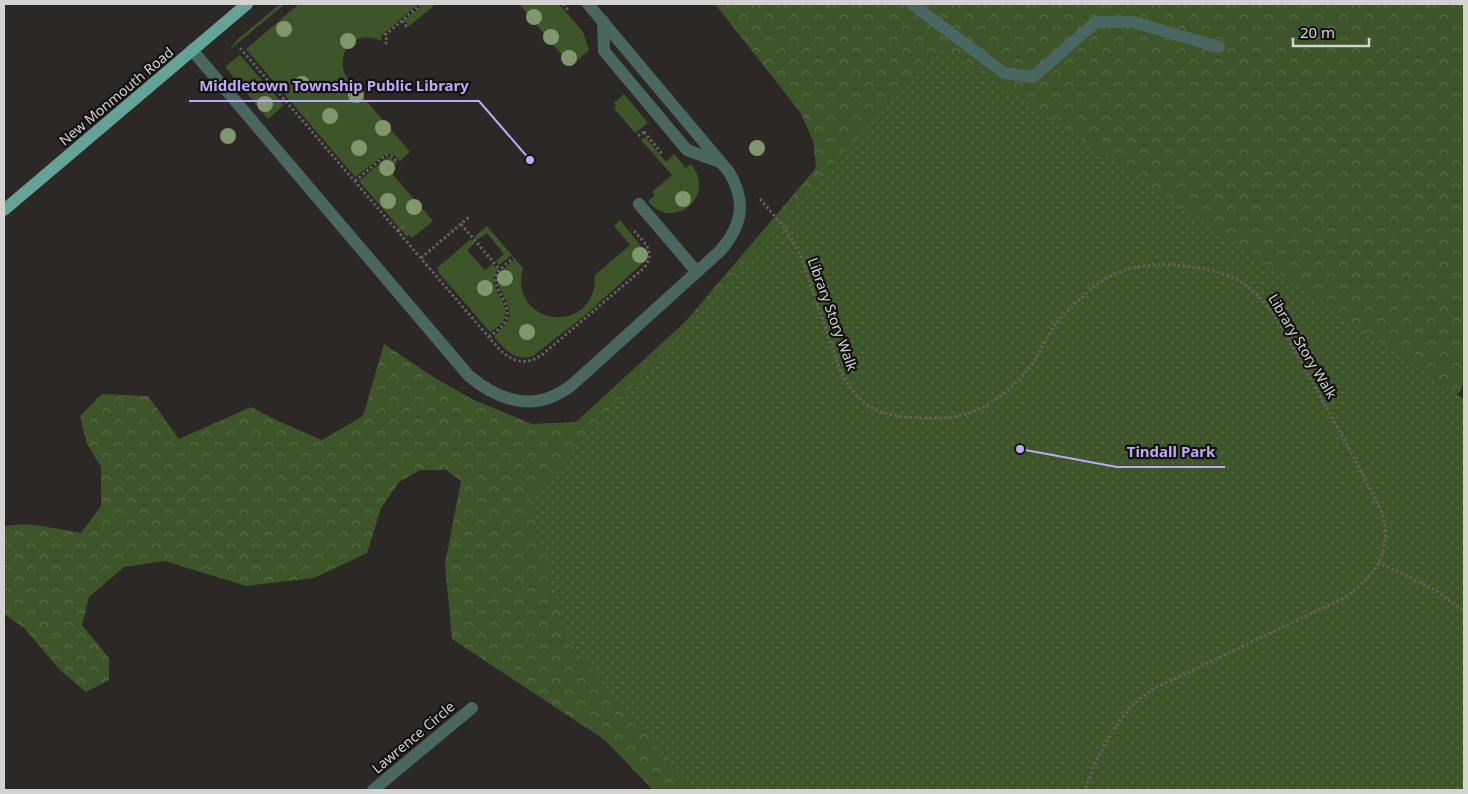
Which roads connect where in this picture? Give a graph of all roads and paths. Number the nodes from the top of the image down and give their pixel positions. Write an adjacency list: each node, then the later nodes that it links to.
1 (247, 4): 11 (main road, New Monmouth Road)
2 (422, 4): 5 (path)
3 (588, 4): 6 (street)
4 (912, 4): 9 (street)
5 (402, 20): 7 (path); 8 (path)
6 (603, 22): 15 (street); 15 (street)
7 (408, 28)
8 (385, 44)
9 (1219, 47)
10 (240, 48): 16 (path)
11 (192, 50): 19 (main road, New Monmouth Road); 27 (street)
12 (644, 132): 13 (path)
13 (638, 136)
14 (398, 162): 16 (path)
15 (720, 162): 27 (street)
16 (355, 181): 23 (path)
17 (756, 195): 29 (path, Library Story Walk)
18 (639, 205): 27 (street); 28 (path)
19 (4, 210)
20 (469, 217): 22 (path)
21 (406, 224): 23 (path)
22 (461, 224): 24 (path); 26 (path)
23 (398, 231): 24 (path)
24 (421, 258): 28 (path)
25 (514, 258): 26 (path)
26 (500, 270): 28 (path)
27 (697, 272)
28 (489, 337)
29 (1378, 562): 30 (path); 33 (path, Library Story Walk)
30 (1464, 611)
31 (472, 708): 32 (street, Lawrence Circle)
32 (373, 790)
33 (1085, 790)

